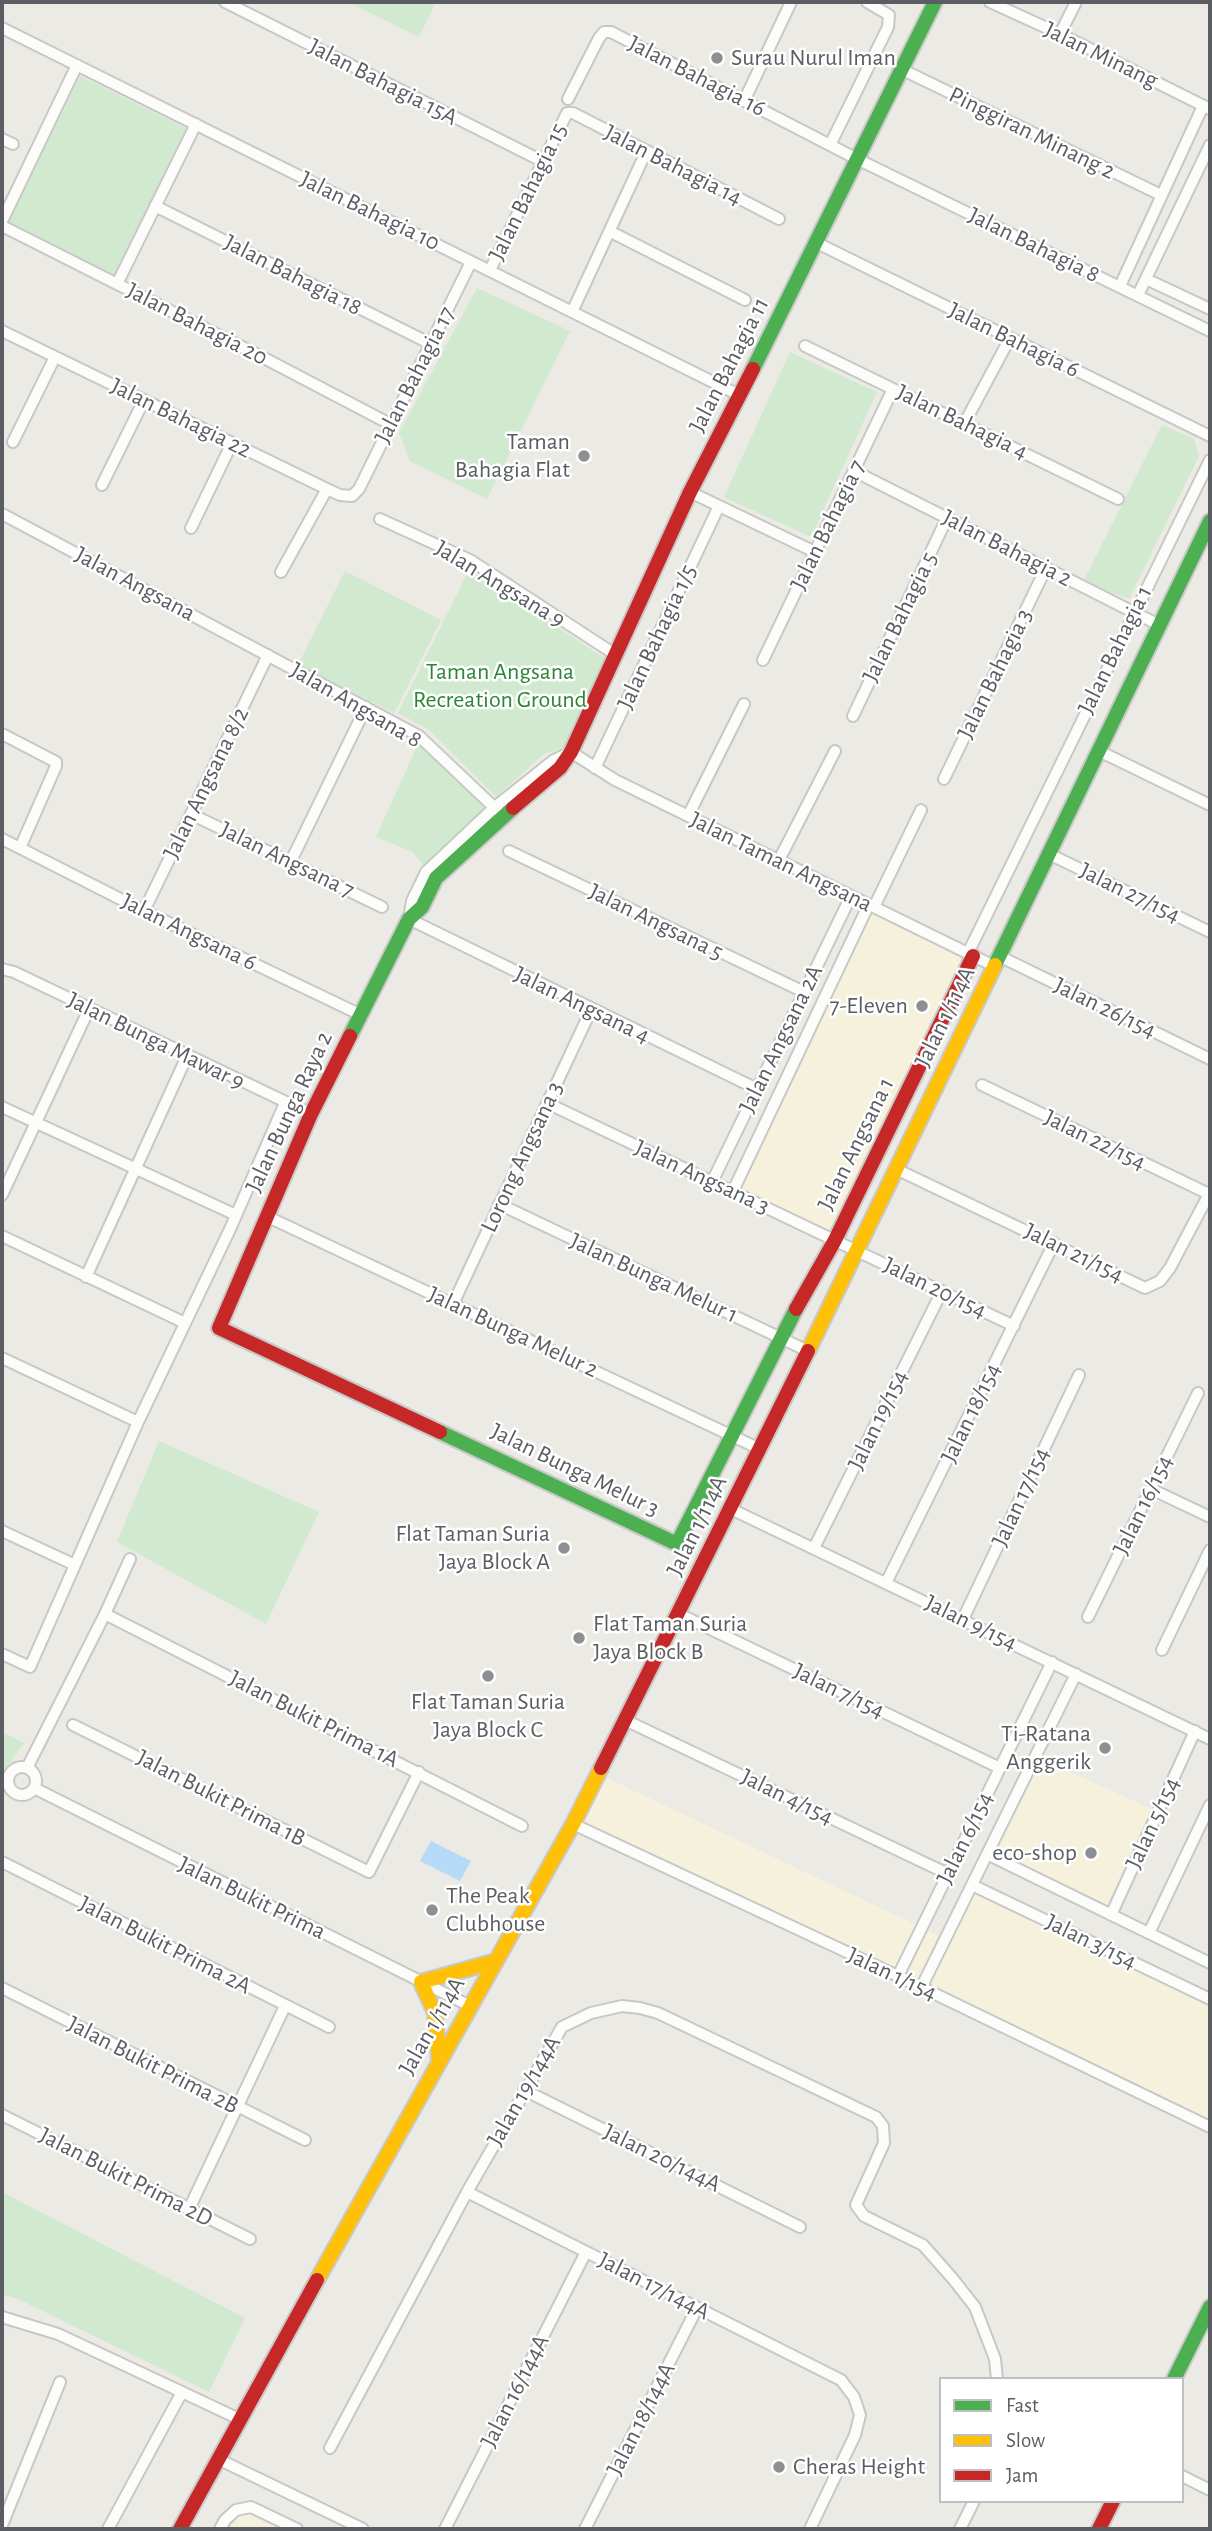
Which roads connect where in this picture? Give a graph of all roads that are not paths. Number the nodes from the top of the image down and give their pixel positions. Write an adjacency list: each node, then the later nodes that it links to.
1 (225, 2): 23 (street, Jalan Bahagia 15A)
2 (791, 2): 12 (street)
3 (867, 2): 18 (street)
4 (935, 2): 10 (street, Jalan Bahagia 11)
5 (990, 2): 8 (street, Jalan Minang)
6 (1076, 2): 8 (street)
7 (2, 28): 9 (street, Jalan Bahagia 10)
8 (1059, 34): 13 (street, Jalan Minang)
9 (77, 65): 15 (street, Jalan Bahagia 10); 27 (street)
10 (903, 70): 21 (street, Jalan Bahagia 11); 24 (street, Pinggiran Minang 2)
11 (568, 99): 12 (street, Jalan Bahagia 16)
12 (744, 101): 18 (street, Jalan Bahagia 16)
13 (1207, 108): 24 (street)
14 (567, 113): 20 (street, Jalan Bahagia 14); 23 (street, Jalan Bahagia 15)
15 (196, 124): 25 (street); 30 (street, Jalan Bahagia 10)
16 (2, 138): 17 (street)
17 (13, 144)
18 (830, 145): 21 (street, Jalan Bahagia 16)
19 (1210, 145): 22 (street)
20 (646, 152): 26 (street, Jalan Bahagia 14); 28 (street)
21 (857, 159): 29 (street, Jalan Bahagia 11); 34 (street, Jalan Bahagia 8)
22 (1207, 160): 32 (street)
23 (542, 162): 31 (street, Jalan Bahagia 15)
24 (1161, 195): 34 (street)
25 (155, 206): 33 (street); 42 (street, Jalan Bahagia 18)
26 (779, 219)
27 (2, 224): 33 (street, Jalan Bahagia 20)
28 (611, 232): 36 (street); 38 (street)
29 (817, 243): 41 (street, Jalan Bahagia 6); 46 (street, Jalan Bahagia 11)
30 (471, 262): 31 (street, Jalan Bahagia 10); 42 (street, Jalan Bahagia 17)
31 (490, 270): 38 (street, Jalan Bahagia 10)
32 (1146, 279): 35 (street); 37 (street)
33 (117, 284): 48 (street, Jalan Bahagia 20)
34 (1119, 286): 35 (street, Jalan Bahagia 8)
35 (1138, 295): 40 (street, Jalan Bahagia 8)
36 (745, 300)
37 (1210, 309)
38 (572, 312): 46 (street, Jalan Bahagia 10)
39 (2, 331): 44 (street, Jalan Bahagia 22)
40 (1210, 331)
41 (1010, 338): 49 (street); 50 (street, Jalan Bahagia 6)
42 (431, 344): 48 (street, Jalan Bahagia 17)
43 (805, 346): 45 (street, Jalan Bahagia 4)
44 (55, 357): 47 (street, Jalan Bahagia 22); 51 (street)
45 (893, 389): 49 (street, Jalan Bahagia 4); 54 (street, Jalan Bahagia 7)
46 (738, 395): 58 (street, Jalan Bahagia 11)
47 (144, 400): 52 (street, Jalan Bahagia 22); 55 (street)
48 (390, 424): 57 (street, Jalan Bahagia 17)
49 (964, 424): 59 (street, Jalan Bahagia 4)
50 (1210, 436)
51 (13, 442)
52 (232, 443): 56 (street, Jalan Bahagia 22); 65 (street)
53 (1210, 460): 69 (street, Jalan Bahagia 1)
54 (854, 471): 63 (street, Jalan Bahagia 2); 66 (street, Jalan Bahagia 7)
55 (102, 485)
56 (327, 489): 57 (street, Jalan Bahagia 22); 68 (street)
57 (359, 489)
58 (690, 492): 60 (street); 72 (street, Jalan Bahagia 11)
59 (1118, 499)
60 (719, 506): 66 (street); 81 (street, Jalan Bahagia 1/5)
61 (2, 514): 71 (street, Jalan Angsana)
62 (380, 519): 72 (street, Jalan Angsana 9)
63 (947, 519): 67 (street, Jalan Bahagia 2); 76 (street, Jalan Bahagia 5)
64 (1210, 522): 70 (street, Jalan 1/114A)
65 (191, 528)
66 (815, 552): 73 (street, Jalan Bahagia 7)
67 (1046, 568): 69 (street, Jalan Bahagia 2); 82 (street, Jalan Bahagia 3)
68 (281, 572)
69 (1134, 612): 70 (street, Jalan Bahagia 2); 100 (street, Jalan Bahagia 1)
70 (1159, 625): 79 (street, Jalan 1/114A)
71 (268, 655): 75 (street, Jalan Angsana 8); 86 (street, Jalan Angsana 8/2)
72 (616, 655): 80 (street, Jalan Bahagia 11)
73 (763, 660)
74 (744, 704): 87 (street)
75 (366, 707): 85 (street, Jalan Angsana 8); 93 (street)
76 (853, 716)
77 (2, 734): 89 (street)
78 (835, 751): 92 (street)
79 (1099, 751): 83 (street); 91 (street, Jalan 1/114A)
80 (571, 752): 81 (street, Jalan Taman Angsana); 85 (street, Jalan Bunga Raya 2)
81 (595, 768): 87 (street, Jalan Taman Angsana)
82 (944, 779)
83 (1210, 805)
84 (921, 810): 96 (street)
85 (499, 812): 98 (street, Jalan Bunga Raya 2)
86 (191, 814): 93 (street, Jalan Angsana 7); 97 (street, Jalan Angsana 8/2)
87 (688, 816): 92 (street, Jalan Taman Angsana)
88 (2, 839): 89 (street, Jalan Angsana 6)
89 (20, 848): 97 (street, Jalan Angsana 6)
90 (509, 851): 103 (street, Jalan Angsana 5)
91 (1049, 853): 99 (street, Jalan 27/154); 101 (street, Jalan 1/114A)
92 (779, 860): 94 (street, Jalan Taman Angsana)
93 (291, 861): 95 (street, Jalan Angsana 7)
94 (851, 896): 96 (street, Jalan Taman Angsana); 103 (street, Jalan Angsana 2A)
95 (382, 906)
96 (871, 906): 100 (street, Jalan Taman Angsana); 119 (street)
97 (144, 911): 106 (street, Jalan Angsana 6)
98 (409, 919): 105 (street, Jalan Angsana 4); 106 (street, Jalan Bunga Raya 2)
99 (1210, 932)
100 (971, 954): 101 (street, Jalan Taman Angsana); 126 (street, Jalan Angsana 1)
101 (997, 961): 108 (street, Jalan 26/154); 116 (street, Jalan 1/114A)
102 (2, 969): 104 (street, Jalan Bunga Mawar 9)
103 (804, 992): 110 (street, Jalan Angsana 2A)
104 (89, 1009): 107 (street, Jalan Bunga Mawar 9); 115 (street)
105 (591, 1010): 110 (street, Jalan Angsana 4); 112 (street, Lorong Angsana 3)
106 (359, 1014): 114 (street, Jalan Bunga Raya 2)
107 (187, 1056): 111 (street, Jalan Bunga Mawar 9); 117 (street)
108 (1210, 1059)
109 (982, 1085): 120 (street, Jalan 22/154)
110 (757, 1089): 118 (street, Jalan Angsana 2A)
111 (285, 1103): 114 (street, Jalan Bunga Mawar 9); 123 (street)
112 (547, 1103): 118 (street, Jalan Angsana 3); 122 (street, Lorong Angsana 3)
113 (2, 1107): 115 (street)
114 (311, 1114): 124 (street, Jalan Bunga Raya 2)
115 (34, 1122): 117 (street); 121 (street)
116 (896, 1169): 127 (street, Jalan 21/154); 128 (street, Jalan 1/114A)
117 (136, 1170): 123 (street); 129 (street)
118 (712, 1182): 119 (street, Jalan Angsana 3)
119 (733, 1191): 126 (street, Jalan Angsana 3)
120 (1210, 1193): 127 (street, Jalan 21/154)
121 (2, 1195)
122 (499, 1205): 131 (street, Lorong Angsana 3); 135 (street, Jalan Bunga Melur 1)
123 (236, 1215): 132 (street)
124 (266, 1216): 131 (street, Jalan Bunga Melur 2); 134 (street, Jalan Bunga Raya 2)
125 (2, 1236): 129 (street)
126 (835, 1240): 128 (street, Jalan Angsana 3); 135 (street, Jalan Bunga Melur 3)
127 (1054, 1243): 133 (street, Jalan 18/154)
128 (857, 1250): 130 (street, Jalan 20/154); 136 (street, Jalan 1/114A)
129 (86, 1277): 132 (street)
130 (942, 1291): 133 (street, Jalan 20/154); 147 (street, Jalan 19/154)
131 (453, 1304): 141 (street, Jalan Bunga Melur 2)
132 (186, 1323): 140 (street)
133 (1014, 1326): 151 (street, Jalan 18/154)
134 (219, 1328): 141 (street, Jalan Bunga Melur 3)
135 (779, 1338): 136 (street, Jalan Bunga Melur 1); 141 (street, Jalan Bunga Melur 3)
136 (808, 1351): 142 (street, Jalan 1/114A)
137 (2, 1358): 140 (street)
138 (1079, 1375): 155 (street, Jalan 17/154)
139 (1198, 1393): 143 (street, Jalan 16/154)
140 (138, 1422): 150 (street)
141 (732, 1435): 142 (street, Jalan Bunga Melur 2)
142 (761, 1449): 144 (street, Jalan 1/114A)
143 (1152, 1489): 145 (street); 154 (street, Jalan 16/154)
144 (731, 1509): 147 (street, Jalan 9/154); 153 (street, Jalan 1/114A)
145 (1210, 1517)
146 (2, 1531): 150 (street)
147 (814, 1548): 151 (street, Jalan 9/154)
148 (1210, 1550): 156 (street)
149 (130, 1559): 152 (street)
150 (75, 1565): 157 (street)
151 (886, 1583): 155 (street, Jalan 9/154)
152 (105, 1614): 164 (street); 166 (street, Jalan Bukit Prima 1A)
153 (678, 1614): 160 (street, Jalan 1/114A); 165 (street, Jalan 7/154)
154 (1088, 1617)
155 (963, 1619): 158 (street, Jalan 9/154)
156 (1162, 1650)
157 (2, 1654)
158 (1052, 1662): 159 (street, Jalan 9/154); 165 (street, Jalan 6/154)
159 (1076, 1674): 162 (street, Jalan 9/154); 172 (street)
160 (625, 1720): 170 (street, Jalan 1/114A); 174 (street, Jalan 4/154)
161 (73, 1725): 166 (street, Jalan Bukit Prima 1B)
162 (1195, 1731): 163 (street, Jalan 9/154); 176 (street, Jalan 5/154)
163 (1210, 1739)
164 (27, 1768): 167 (street); 168 (street)
165 (1000, 1768): 174 (street, Jalan 6/154)
166 (419, 1772): 171 (street, Jalan Bukit Prima 1A)
167 (34, 1788): 168 (street); 181 (street, Jalan Bukit Prima)
168 (6, 1789)
169 (1210, 1805): 177 (street, Jalan 5/154)
170 (573, 1824): 178 (street, Jalan 1/114A); 180 (street, Jalan 1/154)
171 (522, 1826)
172 (987, 1854): 175 (street); 176 (street, Jalan 3/154)
173 (2, 1862): 185 (street, Jalan Bukit Prima 2A)
174 (948, 1874): 180 (street, Jalan 6/154)
175 (972, 1885): 183 (street); 184 (street, Jalan 3/154)
176 (1111, 1915): 177 (street, Jalan 3/154)
177 (1149, 1933): 179 (street, Jalan 3/154)
178 (496, 1961): 181 (street); 186 (street, Jalan 1/114A)
179 (1210, 1964)
180 (898, 1976): 183 (street, Jalan 1/154)
181 (421, 1982): 186 (street, Jalan Bukit Prima); 188 (street)
182 (2, 1988): 190 (street, Jalan Bukit Prima 2B)
183 (921, 1988): 192 (street, Jalan 1/154)
184 (1210, 1999)
185 (285, 2006): 187 (street, Jalan Bukit Prima 2A); 190 (street)
186 (470, 2006): 188 (street, Jalan 1/114A)
187 (329, 2026)
188 (439, 2061): 206 (street, Jalan 1/114A)
189 (524, 2090): 194 (street, Jalan 19/144A); 196 (street, Jalan 20/144A); 202 (street, Jalan 19/144A)
190 (237, 2107): 193 (street, Jalan Bukit Prima 2B); 195 (street)
191 (2, 2115): 195 (street, Jalan Bukit Prima 2D)
192 (1210, 2127)
193 (305, 2140)
194 (467, 2192): 198 (street, Jalan 17/144A); 207 (street, Jalan 19/144A)
195 (188, 2209): 197 (street, Jalan Bukit Prima 2D)
196 (800, 2227)
197 (250, 2239)
198 (586, 2252): 200 (street, Jalan 17/144A); 219 (street, Jalan 16/144A)
199 (1210, 2307): 203 (street)
200 (697, 2308): 220 (street, Jalan 18/144A); 221 (street, Jalan 17/144A)
201 (2, 2317): 205 (street)
202 (998, 2377)
203 (1175, 2377)
204 (60, 2382): 213 (street)
205 (182, 2392): 206 (street); 214 (street)
206 (239, 2419): 208 (street, Jalan 1/114A)
207 (330, 2448)
208 (218, 2459): 215 (street, Jalan 1/114A); 218 (street)
209 (1184, 2477): 210 (street)
210 (1210, 2490)
211 (973, 2503): 222 (street)
212 (1112, 2503): 223 (street)
213 (2, 2525)
214 (107, 2529)
215 (180, 2529)
216 (219, 2529): 217 (street)
217 (297, 2529)
218 (363, 2529)
219 (445, 2529)
220 (585, 2529)
221 (810, 2529)
222 (960, 2529)
223 (1099, 2529)

